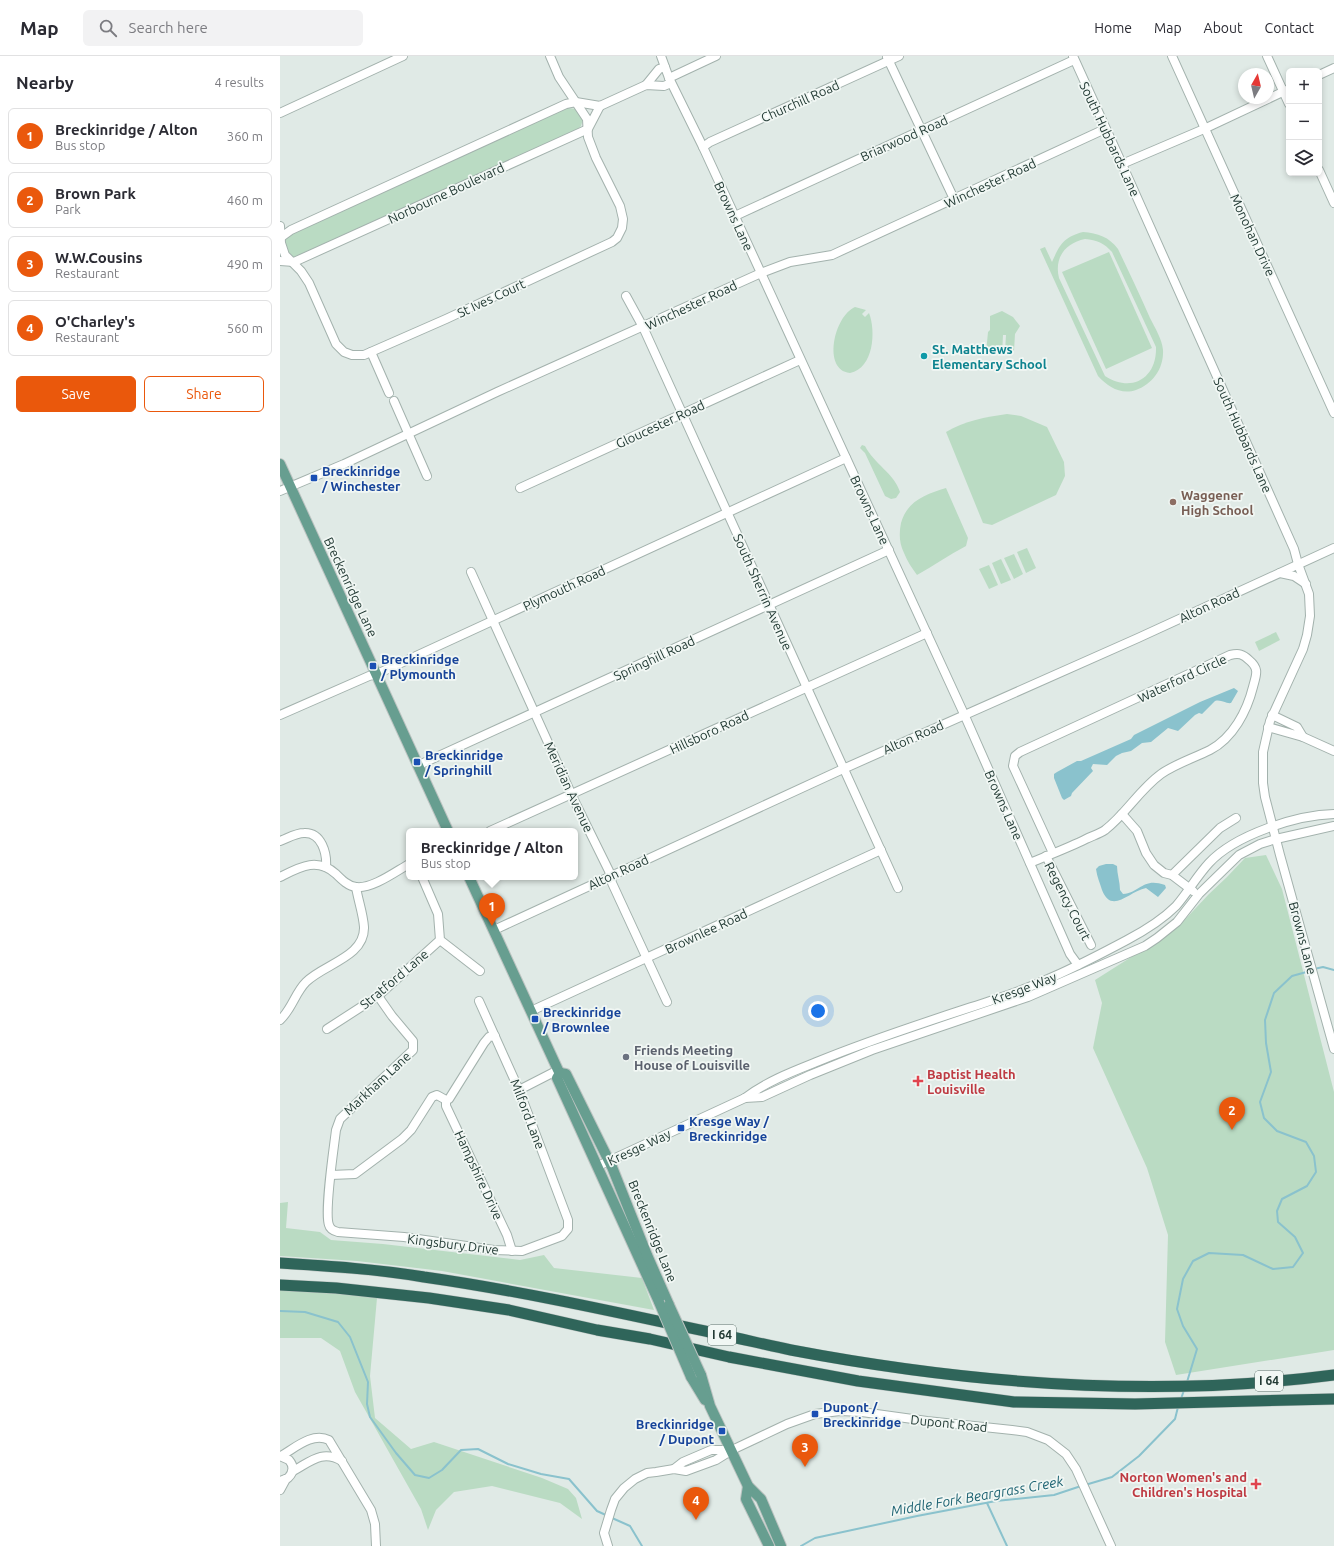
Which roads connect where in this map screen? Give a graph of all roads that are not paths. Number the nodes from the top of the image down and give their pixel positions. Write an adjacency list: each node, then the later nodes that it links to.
1 (403, 56): 18 (street)
2 (550, 56): 16 (street)
3 (661, 56): 10 (street, Browns Lane)
4 (716, 56): 13 (street)
5 (899, 56): 8 (street, Churchill Road)
6 (1172, 56): 21 (street, Monohan Drive)
7 (1267, 56): 15 (street)
8 (888, 58): 22 (street); 23 (street, Churchill Road)
9 (1073, 58): 20 (street, South Hubbards Lane); 22 (street, Briarwood Road)
10 (665, 67): 13 (street, Browns Lane); 14 (street)
11 (1334, 68): 12 (street)
12 (1322, 74)
13 (670, 81): 14 (street); 23 (street, Browns Lane)
14 (646, 85): 17 (street)
15 (1286, 90): 21 (street)
16 (576, 102): 17 (street); 19 (street); 30 (street)
17 (600, 106): 19 (street)
18 (280, 113)
19 (588, 129): 32 (street, Norbourne Boulevard); 36 (street, St Ives Court)
20 (1105, 129): 24 (street, South Hubbards Lane); 26 (street, Winchester Road)
21 (1204, 129): 24 (street); 40 (street, Monohan Drive)
22 (920, 131): 26 (street); 28 (street, Briarwood Road)
23 (702, 147): 28 (street, Browns Lane)
24 (1122, 164): 52 (street, South Hubbards Lane)
25 (1322, 176): 27 (street)
26 (954, 200): 33 (street, Winchester Road)
27 (1334, 203)
28 (735, 216): 33 (street, Browns Lane)
29 (280, 226): 30 (street)
30 (280, 238): 32 (street)
31 (280, 261): 32 (street, Norbourne Boulevard)
32 (294, 262): 36 (street, St Ives Court)
33 (760, 273): 35 (street, Winchester Road); 37 (street, Browns Lane)
34 (626, 296): 35 (street, South Sherrin Avenue)
35 (643, 327): 41 (street, South Sherrin Avenue); 42 (street, Winchester Road)
36 (371, 352): 38 (street)
37 (800, 360): 41 (street, Gloucester Road); 43 (street, Browns Lane)
38 (389, 393)
39 (394, 401): 42 (street)
40 (1334, 413)
41 (682, 414): 47 (street, Gloucester Road); 49 (street, South Sherrin Avenue)
42 (409, 434): 45 (street); 46 (street, Winchester Road)
43 (846, 458): 49 (street, Plymouth Road); 51 (street, Browns Lane)
44 (280, 464): 46 (main road, Breckenridge Lane)
45 (427, 476)
46 (291, 488): 48 (street, Winchester Road); 59 (main road, Breckenridge Lane)
47 (520, 488)
48 (280, 491)
49 (727, 514): 56 (street, South Sherrin Avenue); 57 (street, Plymouth Road)
50 (1334, 548): 52 (street, Alton Road)
51 (889, 550): 56 (street, Springhill Road); 58 (street, Browns Lane)
52 (1298, 564): 54 (street, Alton Road); 55 (street, South Hubbards Lane)
53 (472, 572): 57 (street, Meridian Avenue)
54 (1280, 573): 55 (street); 62 (street, Alton Road)
55 (1306, 584): 64 (street, South Hubbards Lane)
56 (770, 605): 60 (street, South Sherrin Avenue); 61 (street, Springhill Road)
57 (493, 621): 59 (street, Plymouth Road); 61 (street, Meridian Avenue)
58 (927, 633): 60 (street, Hillsboro Road); 62 (street, Browns Lane)
59 (377, 674): 63 (street, Plymouth Road); 69 (main road, Breckenridge Lane)
60 (807, 687): 70 (street, South Sherrin Avenue); 71 (street, Hillsboro Road)
61 (535, 712): 69 (street, Springhill Road); 71 (street, Meridian Avenue)
62 (964, 714): 70 (street, Alton Road); 83 (street, Browns Lane)
63 (280, 715)
64 (1272, 715): 65 (street, South Hubbards Lane); 66 (street)
65 (1268, 727): 66 (street); 76 (street, South Hubbards Lane)
66 (1303, 737): 67 (street)
67 (1334, 752)
68 (1017, 754): 72 (street, Waterford Circle); 82 (street, Regency Court)
69 (419, 765): 77 (main road, Breckenridge Lane)
70 (843, 769): 81 (street, South Sherrin Avenue); 87 (street, Alton Road)
71 (573, 794): 78 (street, Hillsboro Road); 87 (street, Meridian Avenue)
72 (1122, 814): 82 (street, Waterford Circle); 86 (street)
73 (1334, 814): 76 (street, Kresge Way)
74 (1236, 818): 86 (street)
75 (1334, 826): 79 (street, Kresge Way)
76 (1273, 827): 79 (street, Browns Lane); 93 (street, Kresge Way)
77 (447, 828)
78 (497, 828)
79 (1276, 839): 94 (street, Kresge Way); 108 (street, Browns Lane)
80 (280, 841): 85 (street)
81 (881, 850): 92 (street, South Sherrin Avenue); 98 (street, Brownlee Road)
82 (1049, 855): 83 (street, Waterford Circle); 97 (street, Regency Court)
83 (1030, 863): 99 (street, Browns Lane)
84 (406, 866): 91 (street)
85 (326, 867): 88 (street); 91 (street)
86 (1172, 875): 93 (street)
87 (610, 876): 95 (street, Alton Road); 98 (street, Meridian Avenue)
88 (280, 877)
89 (423, 880): 96 (street)
90 (470, 880): 95 (main road, Breckenridge Lane)
91 (356, 887): 105 (street)
92 (898, 888)
93 (1190, 888): 94 (street); 99 (street, Kresge Way)
94 (1199, 894): 111 (street, Kresge Way)
95 (494, 930): 104 (main road, Breckenridge Lane)
96 (440, 940): 100 (street); 101 (street, Stratford Lane)
97 (1091, 946)
98 (646, 958): 103 (street, Meridian Avenue); 104 (street, Brownlee Road)
99 (1078, 965): 111 (street, Kresge Way)
100 (480, 971)
101 (378, 996): 106 (street, Stratford Lane); 115 (street, Markham Lane)
102 (480, 1001): 107 (street, Milford Lane)
103 (667, 1002)
104 (531, 1011): 109 (main road, Breckenridge Lane)
105 (280, 1020)
106 (327, 1029)
107 (495, 1036): 110 (street, Milford Lane); 112 (street)
108 (1334, 1049)
109 (559, 1072): 110 (street); 113 (main road, Breckenridge Lane); 114 (main road, Breckenridge Lane)
110 (519, 1090): 117 (street, Milford Lane)
111 (745, 1098): 113 (street, Kresge Way)
112 (446, 1100): 115 (street); 118 (street, Hampshire Drive)
113 (610, 1161): 114 (street, Kresge Way); 122 (main road, Breckenridge Lane, bridge)
114 (598, 1166): 122 (main road, Breckenridge Lane, bridge)
115 (331, 1175): 116 (street, Markham Lane)
116 (332, 1229): 118 (street, Kingsbury Drive)
117 (568, 1229): 118 (street, Kingsbury Drive)
118 (512, 1251)
119 (280, 1264): 121 (highway, I 64)
120 (280, 1285): 124 (highway, I 64)
121 (1334, 1375)
122 (696, 1376): 127 (main road, Breckenridge Lane)
123 (1334, 1395): 124 (highway, I 64)
124 (1305, 1399): 125 (highway)
125 (1334, 1399)
126 (327, 1438): 128 (street); 129 (street); 130 (street)
127 (732, 1450): 133 (main road, Breckenridge Lane); 137 (street); 139 (street, Dupont Road)
128 (281, 1456): 131 (street)
129 (323, 1456): 130 (street); 131 (street)
130 (343, 1462): 136 (street)
131 (293, 1471): 132 (street)
132 (283, 1480): 134 (street)
133 (748, 1486): 135 (main road, Breckenridge Lane); 138 (main road, Breckenridge Lane)
134 (280, 1490)
135 (768, 1543)
136 (376, 1546)
137 (608, 1546)
138 (781, 1546)
139 (1111, 1546)

